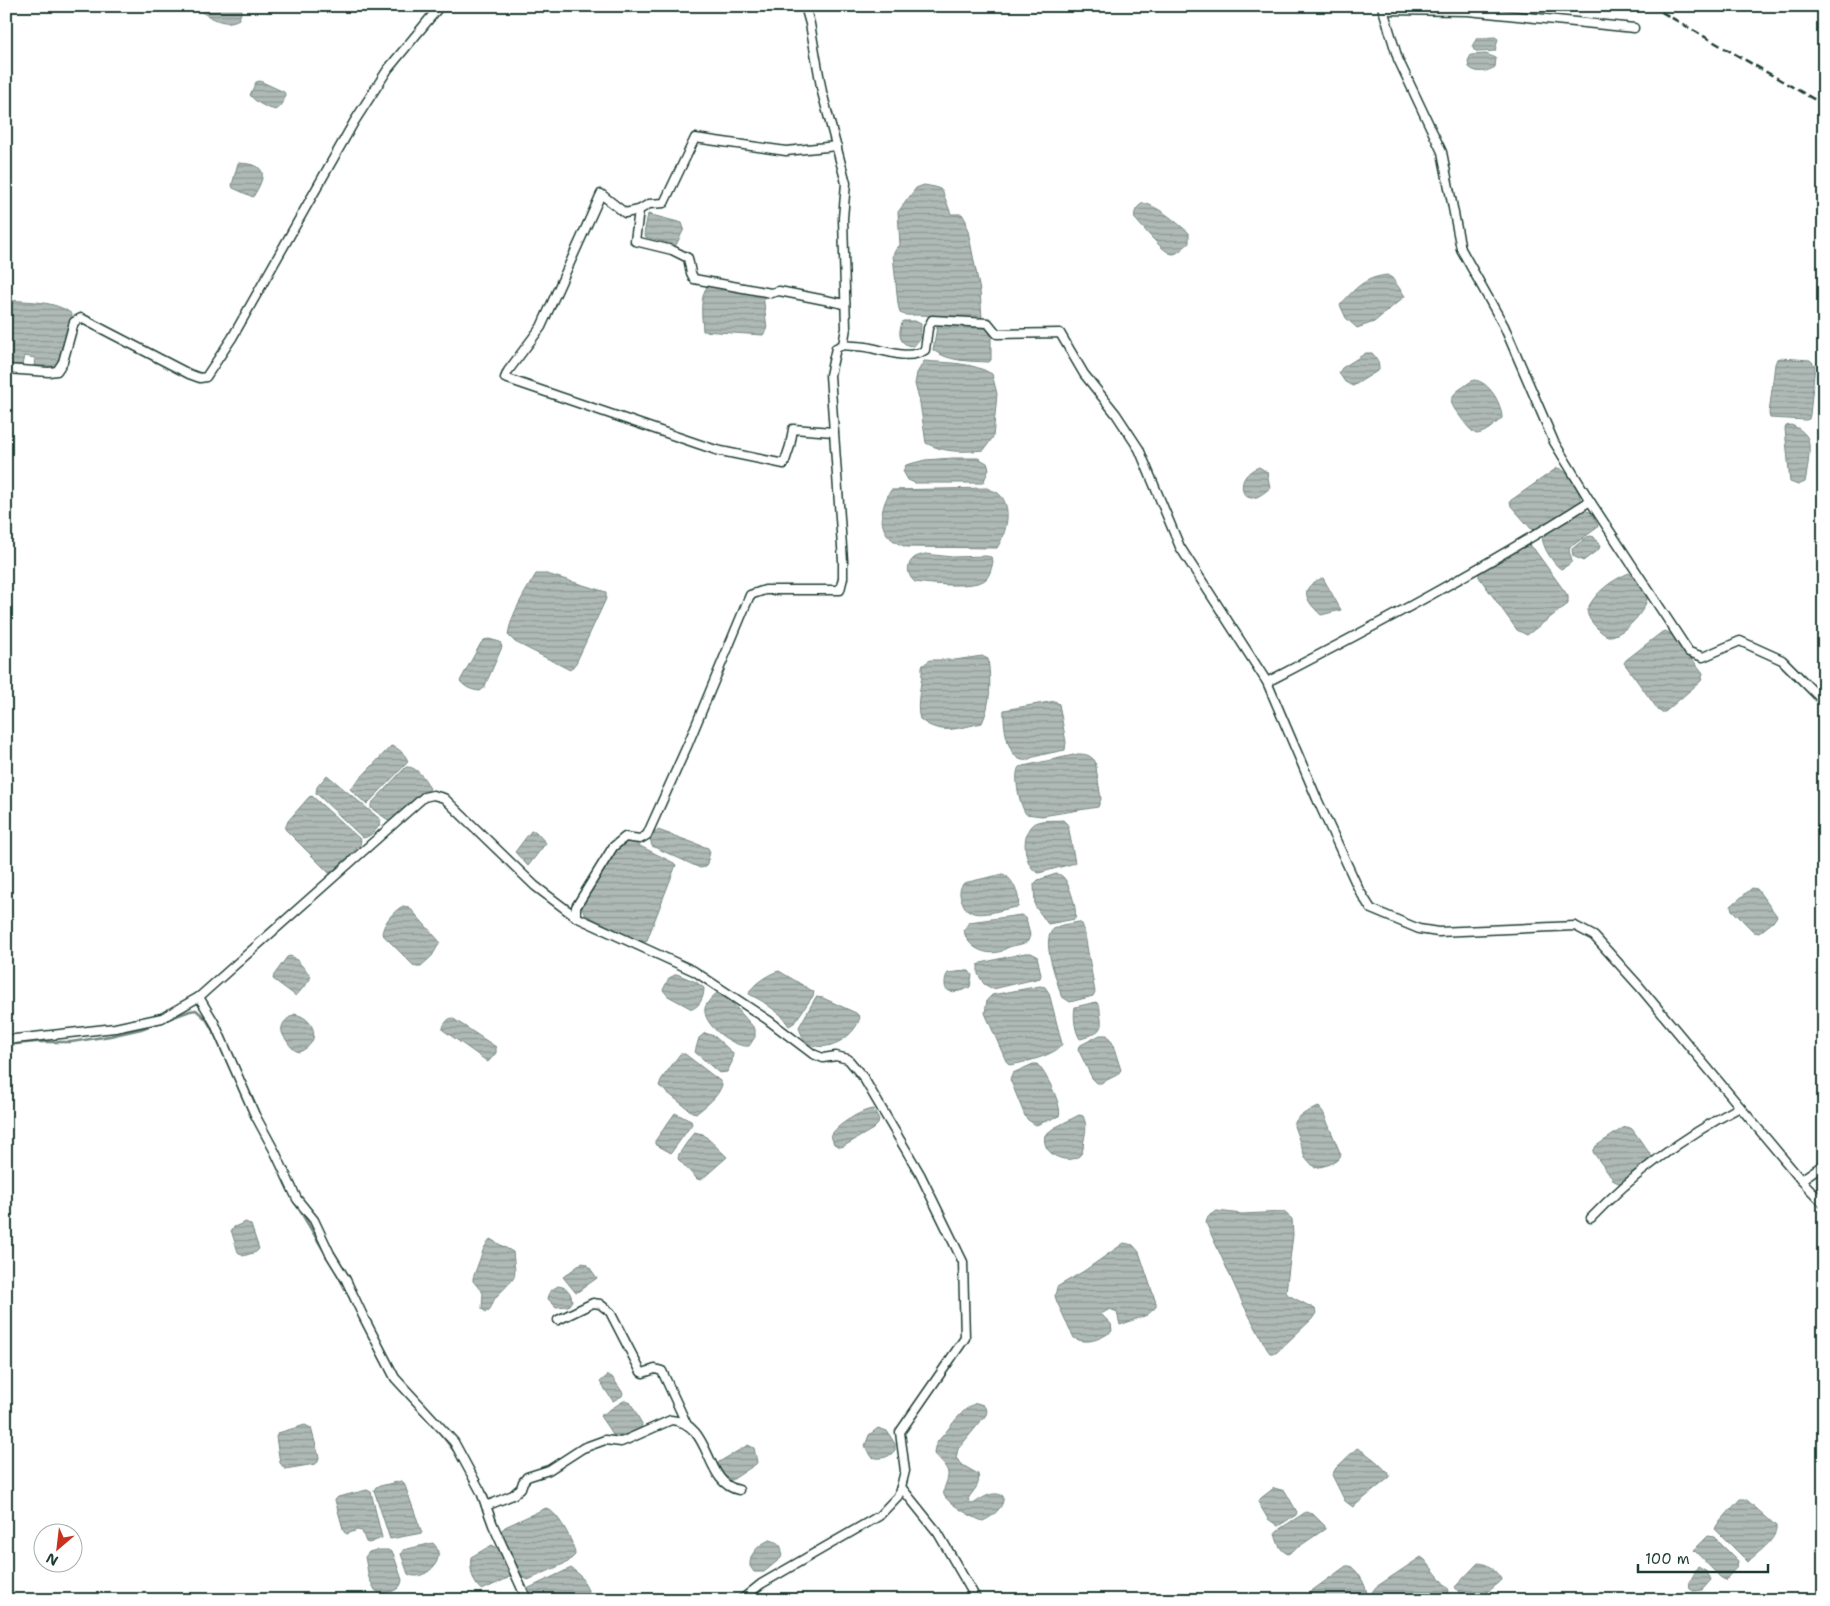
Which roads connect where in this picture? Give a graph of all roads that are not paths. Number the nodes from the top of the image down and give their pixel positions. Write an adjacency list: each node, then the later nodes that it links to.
1 (440, 6): 9 (street)
2 (805, 6): 5 (street)
3 (1383, 8): 4 (street); 11 (street)
4 (1634, 28)
5 (836, 146): 6 (street); 7 (street)
6 (639, 210): 7 (street); 10 (street)
7 (845, 304): 8 (street)
8 (842, 345): 10 (street); 12 (street)
9 (6, 369)
10 (833, 432): 14 (street)
11 (1590, 501): 12 (street); 13 (street)
12 (1267, 682): 17 (street)
13 (1824, 702)
14 (576, 917): 15 (street); 24 (street)
15 (199, 997): 16 (street); 26 (street)
16 (6, 1040)
17 (1740, 1107): 19 (street); 21 (street)
18 (1824, 1164): 19 (street)
19 (1801, 1180): 20 (street)
20 (1824, 1204)
21 (1591, 1218)
22 (558, 1320): 23 (street)
23 (687, 1425): 25 (street); 26 (street)
24 (901, 1486): 28 (street); 29 (street)
25 (739, 1490)
26 (486, 1506): 27 (street)
27 (528, 1600)
28 (741, 1600)
29 (977, 1600)

